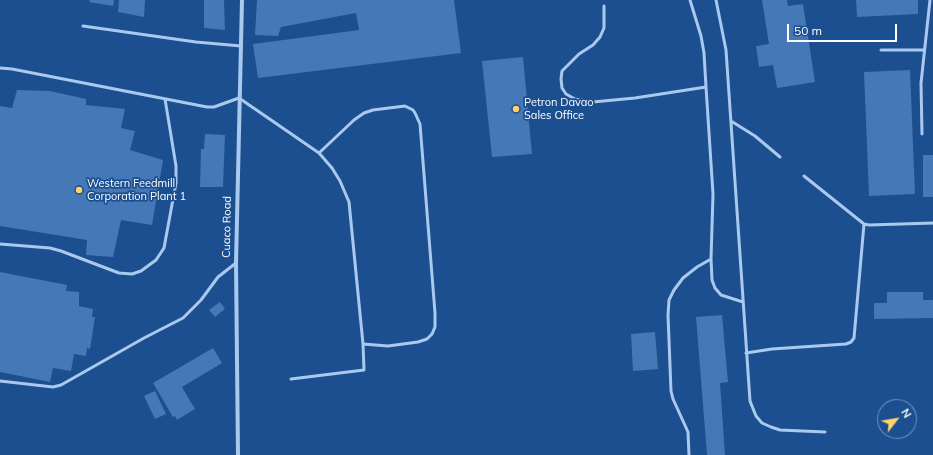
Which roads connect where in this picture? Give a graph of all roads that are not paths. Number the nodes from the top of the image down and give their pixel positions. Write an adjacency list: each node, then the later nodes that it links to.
1 (242, 0): 7 (street, Cuaco Road)
2 (690, 0): 11 (lane)
3 (716, 0): 14 (lane)
4 (930, 0): 9 (lane)
5 (604, 6): 11 (lane)
6 (83, 26): 7 (lane)
7 (241, 46): 12 (street, Cuaco Road)
8 (881, 50): 9 (lane)
9 (924, 50): 15 (lane)
10 (0, 68): 13 (lane)
11 (706, 87): 22 (lane)
12 (239, 98): 13 (lane); 16 (lane); 23 (street, Cuaco Road)
13 (165, 99): 21 (lane)
14 (731, 121): 17 (lane); 24 (lane)
15 (922, 134)
16 (319, 153): 25 (lane); 25 (lane)
17 (780, 157)
18 (804, 176): 20 (lane)
19 (933, 223): 20 (lane)
20 (864, 224): 26 (lane)
21 (0, 244)
22 (711, 258): 24 (lane); 31 (lane)
23 (236, 262): 28 (lane); 30 (street, Cuaco Road)
24 (743, 302): 26 (lane)
25 (363, 344): 27 (lane)
26 (746, 353): 29 (lane)
27 (291, 379)
28 (0, 381)
29 (825, 432)
30 (238, 455)
31 (689, 455)

